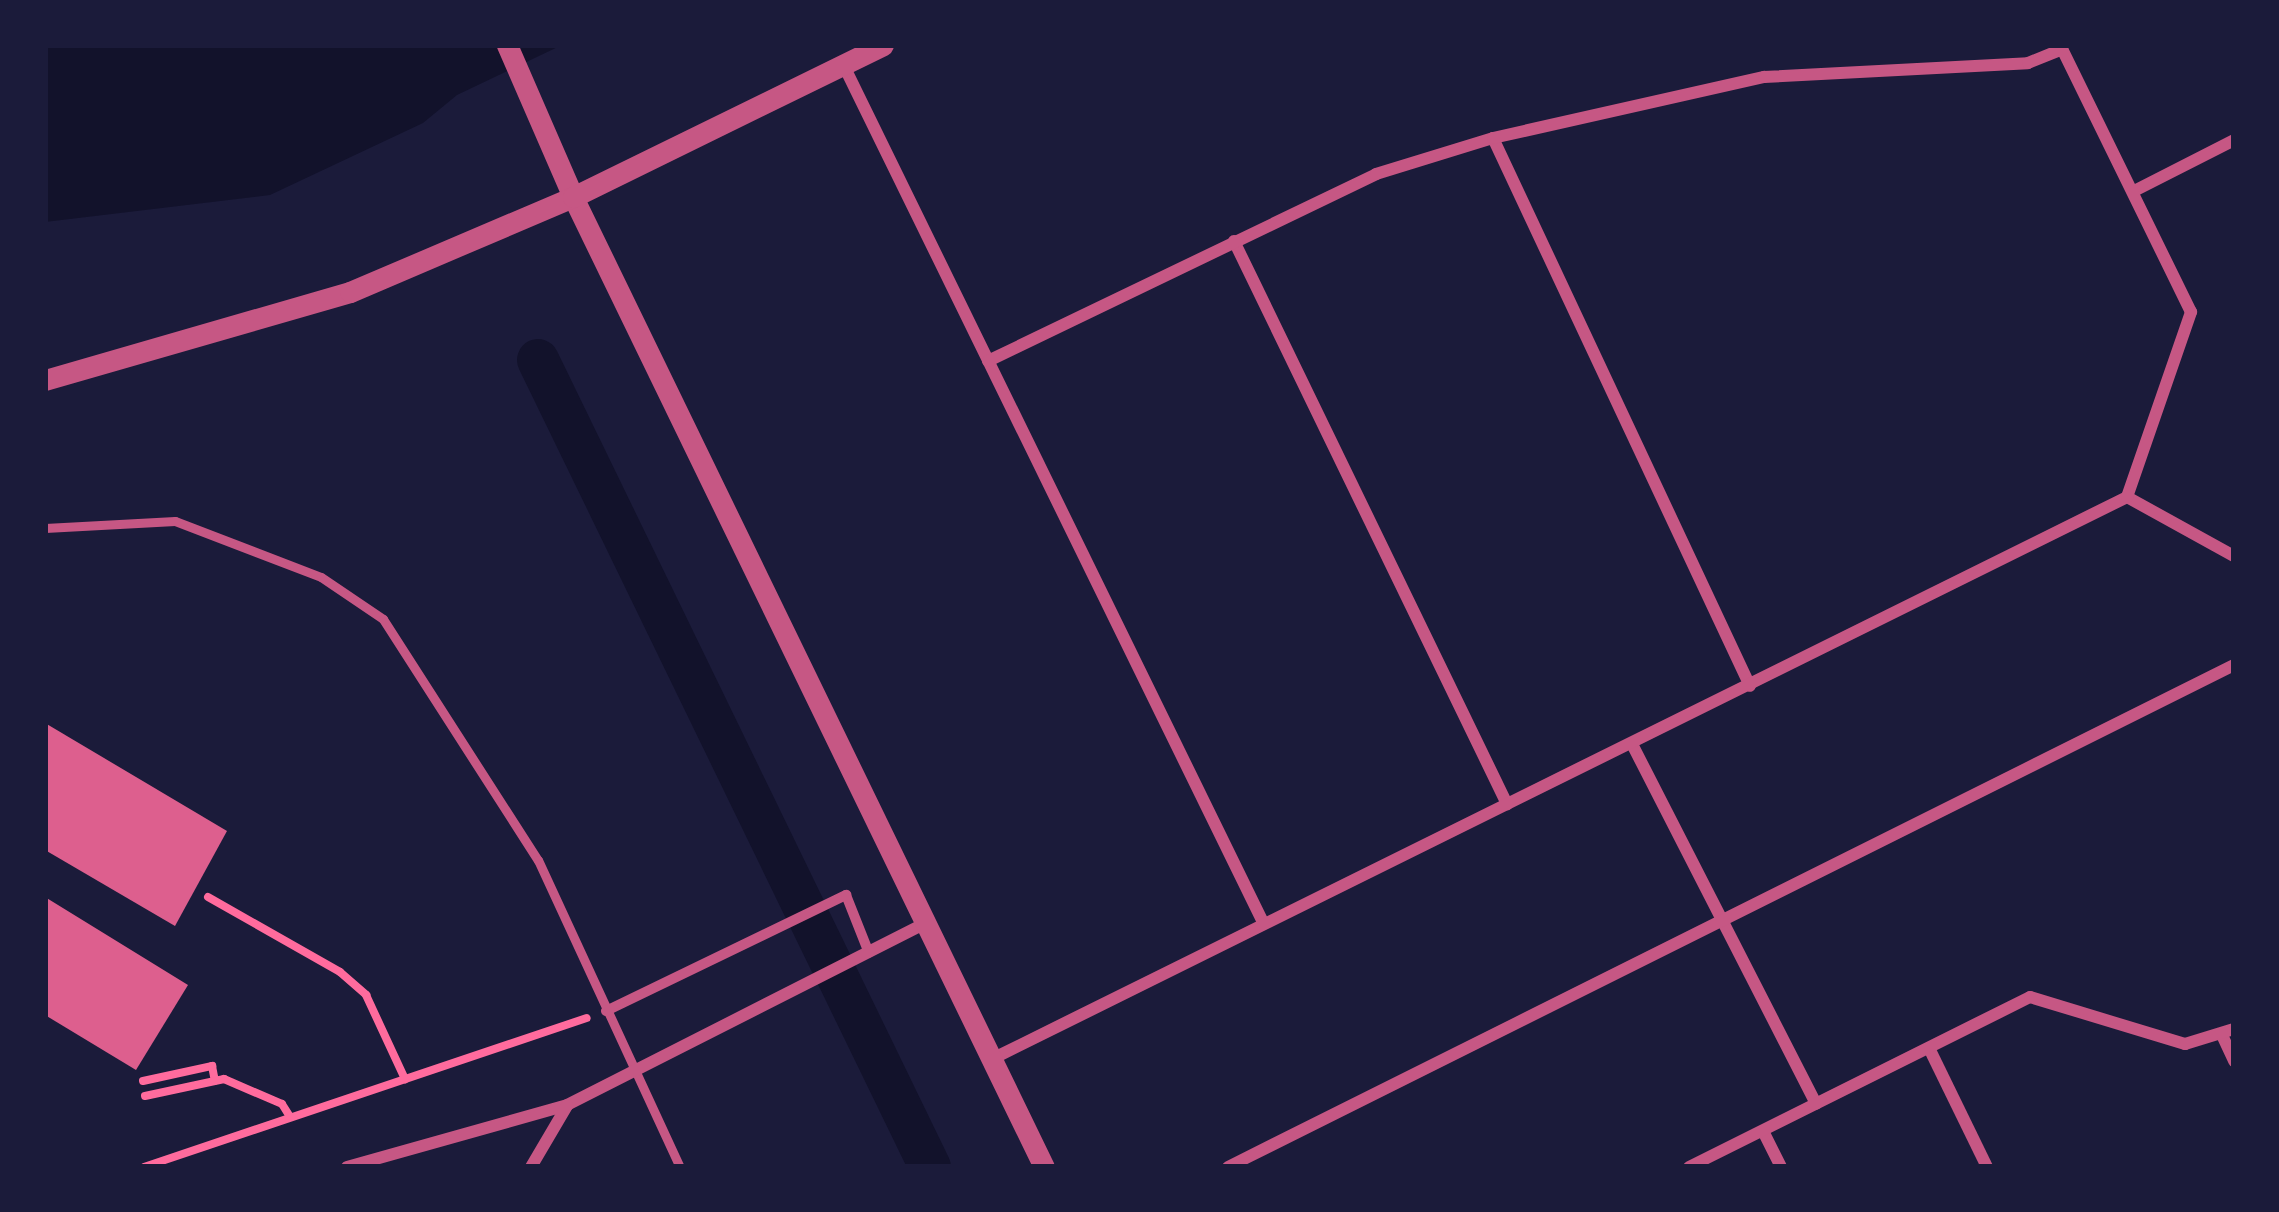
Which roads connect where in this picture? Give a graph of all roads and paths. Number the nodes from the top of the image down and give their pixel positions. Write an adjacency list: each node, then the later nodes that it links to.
1 (507, 45): 8 (street)
2 (883, 45): 4 (street)
3 (2061, 47): 5 (street); 7 (street)
4 (843, 64): 8 (street); 10 (street)
5 (1493, 138): 9 (street); 16 (street)
6 (2234, 140): 7 (street)
7 (2136, 190): 12 (street)
8 (573, 197): 11 (street); 22 (street)
9 (1234, 241): 10 (street); 18 (street)
10 (988, 362): 21 (street)
11 (45, 380)
12 (2126, 497): 14 (street); 16 (street)
13 (45, 529): 24 (lane)
14 (2234, 556)
15 (2234, 665): 20 (street)
16 (1750, 686): 17 (street)
17 (1632, 744): 18 (street); 20 (street)
18 (1507, 804): 21 (street)
19 (208, 897): 30 (path)
20 (1725, 920): 34 (street); 43 (street)
21 (1263, 922): 27 (street)
22 (926, 923): 23 (street); 27 (street)
23 (866, 955): 24 (street); 29 (street)
24 (605, 1011): 29 (lane); 30 (path)
25 (2228, 1032): 26 (street); 28 (street)
26 (1929, 1048): 34 (street); 46 (street)
27 (992, 1059): 42 (street)
28 (2234, 1060)
29 (631, 1071): 35 (street); 41 (lane)
30 (405, 1078): 36 (path)
31 (143, 1081): 32 (path)
32 (215, 1081): 33 (path); 36 (path)
33 (145, 1096)
34 (1816, 1104): 37 (street)
35 (567, 1105): 39 (street); 40 (street)
36 (290, 1117): 38 (path)
37 (1763, 1130): 44 (street); 45 (street)
38 (144, 1167)
39 (347, 1167)
40 (531, 1167)
41 (680, 1167)
42 (1043, 1167)
43 (1228, 1167)
44 (1689, 1167)
45 (1781, 1167)
46 (1987, 1167)

